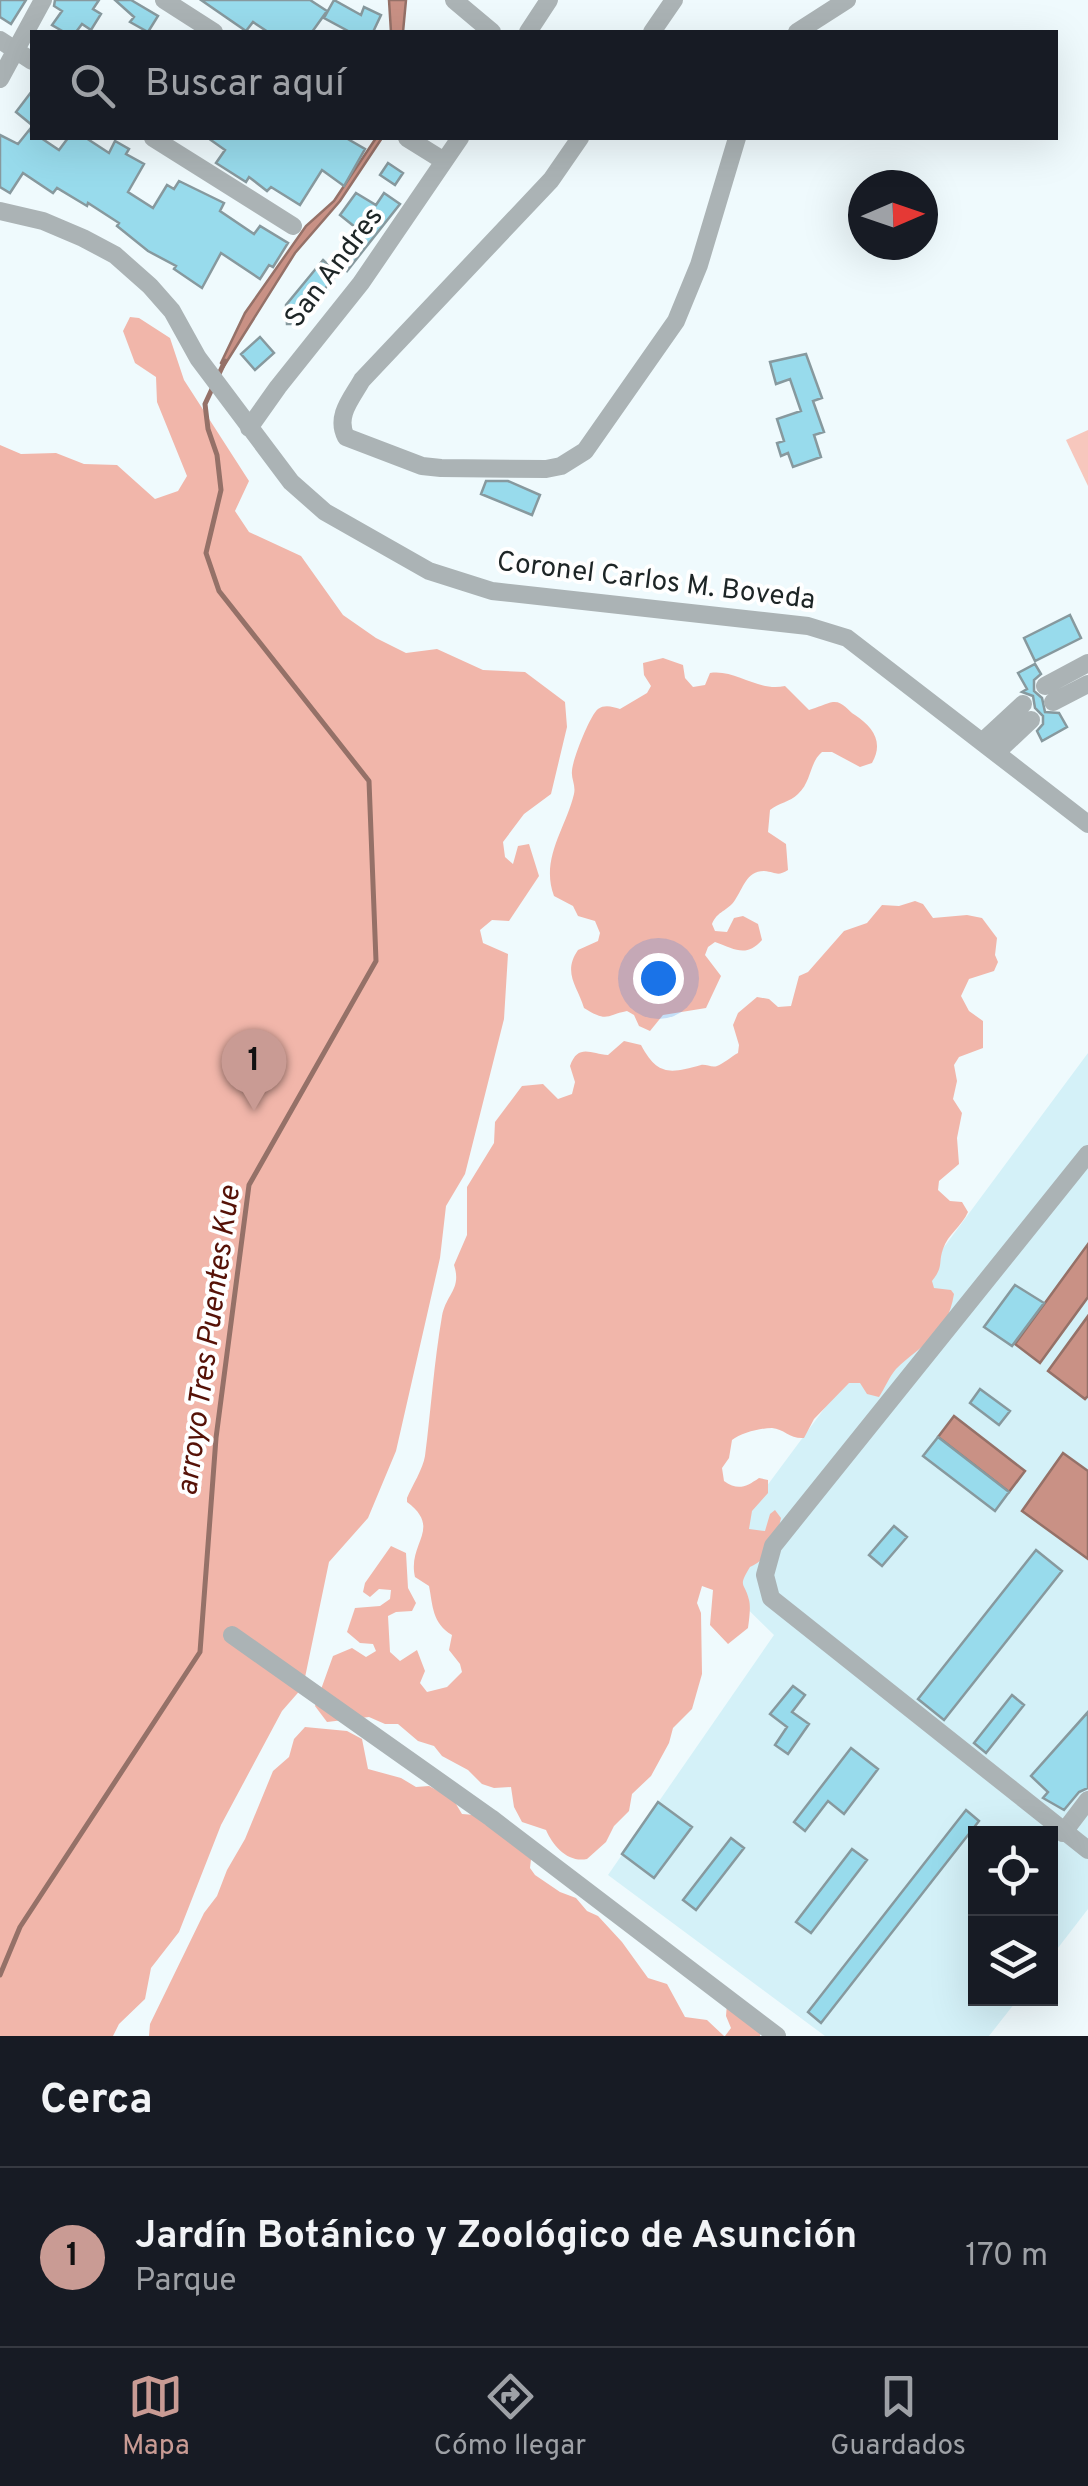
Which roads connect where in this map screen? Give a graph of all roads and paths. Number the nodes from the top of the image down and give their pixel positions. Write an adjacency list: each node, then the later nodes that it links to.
1 (43, 0): 12 (street)
2 (164, 0): 7 (street)
3 (454, 0): 8 (street)
4 (549, 0): 9 (street)
5 (674, 0): 10 (street)
6 (847, 0): 11 (street)
7 (211, 30)
8 (490, 30)
9 (529, 30)
10 (653, 30)
11 (801, 30)
12 (7, 44): 13 (street); 14 (street)
13 (30, 60)
14 (0, 79)
15 (156, 140): 22 (street)
16 (410, 140): 20 (street)
17 (459, 140): 20 (street, San Andres)
18 (579, 140): 19 (street)
19 (736, 140)
20 (444, 161): 23 (street, San Andres)
21 (0, 211): 23 (street, Coronel Carlos M. Boveda)
22 (293, 226)
23 (250, 428): 27 (street, Coronel Carlos M. Boveda)
24 (1088, 663): 25 (street)
25 (1088, 684)
26 (1027, 712): 27 (street)
27 (990, 746): 28 (street, Coronel Carlos M. Boveda)
28 (1088, 824)
29 (1088, 1154): 32 (street)
30 (232, 1635): 34 (street)
31 (1088, 1800): 32 (street)
32 (1063, 1833): 33 (street)
33 (1088, 1850)
34 (777, 2036)

